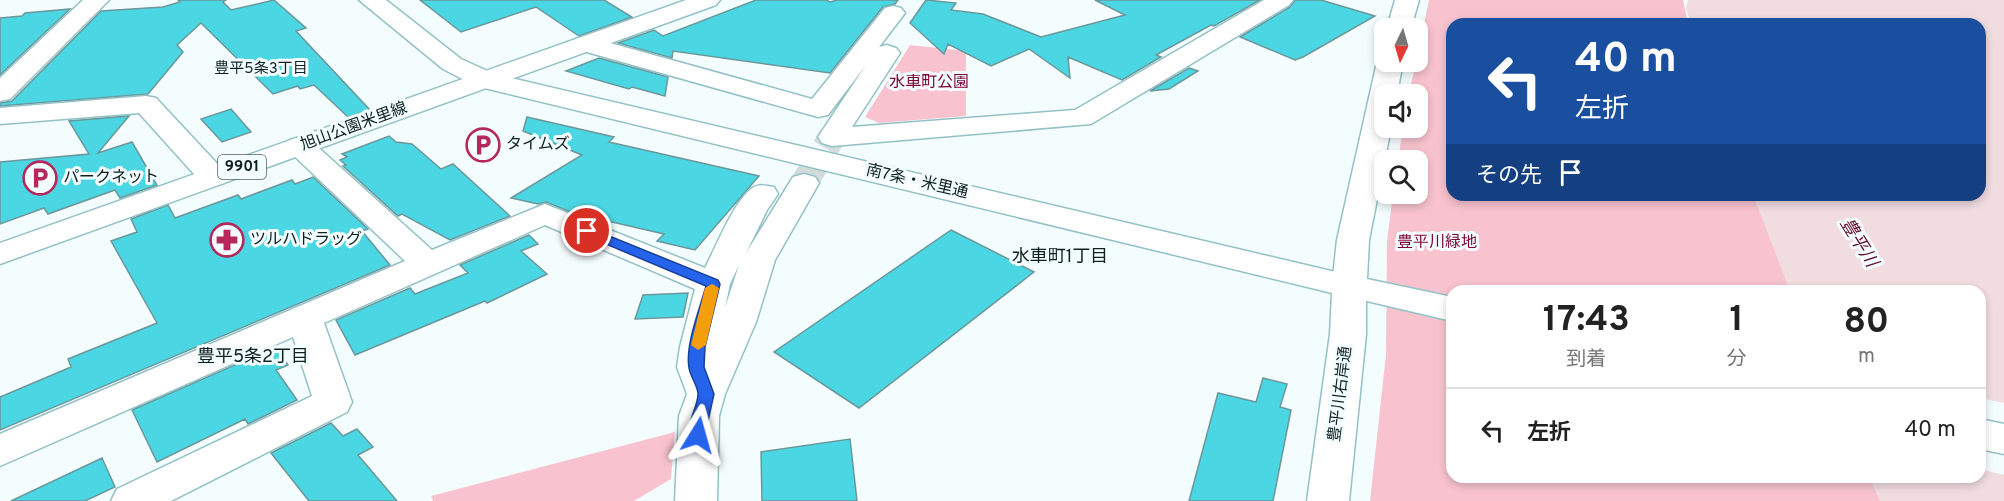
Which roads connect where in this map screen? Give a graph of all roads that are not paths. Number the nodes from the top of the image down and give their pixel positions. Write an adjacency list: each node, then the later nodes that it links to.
1 (97, 0): 11 (street)
2 (371, 0): 10 (street, 南7条・米里通)
3 (708, 0): 8 (street, 旭山公園米里線 / 9901)
4 (1281, 0): 6 (street)
5 (1407, 0): 7 (street)
6 (898, 7): 8 (street)
7 (1402, 18)
8 (585, 44): 10 (street, 旭山公園米里線 / 9901)
9 (1388, 72): 20 (street, 豊平川右岸通)
10 (485, 80): 13 (street, 旭山公園米里線 / 9901); 20 (street, 南7条・米里通)
11 (0, 93)
12 (0, 116): 14 (street)
13 (300, 146): 14 (street, 旭山公園米里線 / 9901); 18 (street)
14 (213, 177): 17 (street, 旭山公園米里線 / 9901)
15 (804, 183): 23 (street)
16 (763, 194): 19 (street)
17 (0, 254)
18 (429, 265): 19 (street); 22 (street)
19 (713, 284): 23 (street)
20 (1365, 289): 21 (street, 南7条・米里通); 29 (street, 豊平川右岸通)
21 (1446, 308)
22 (305, 319): 26 (street); 28 (street)
23 (706, 394): 27 (street)
24 (1986, 435): 25 (street)
25 (2004, 439)
26 (0, 451)
27 (690, 497)
28 (132, 501)
29 (1328, 501)

